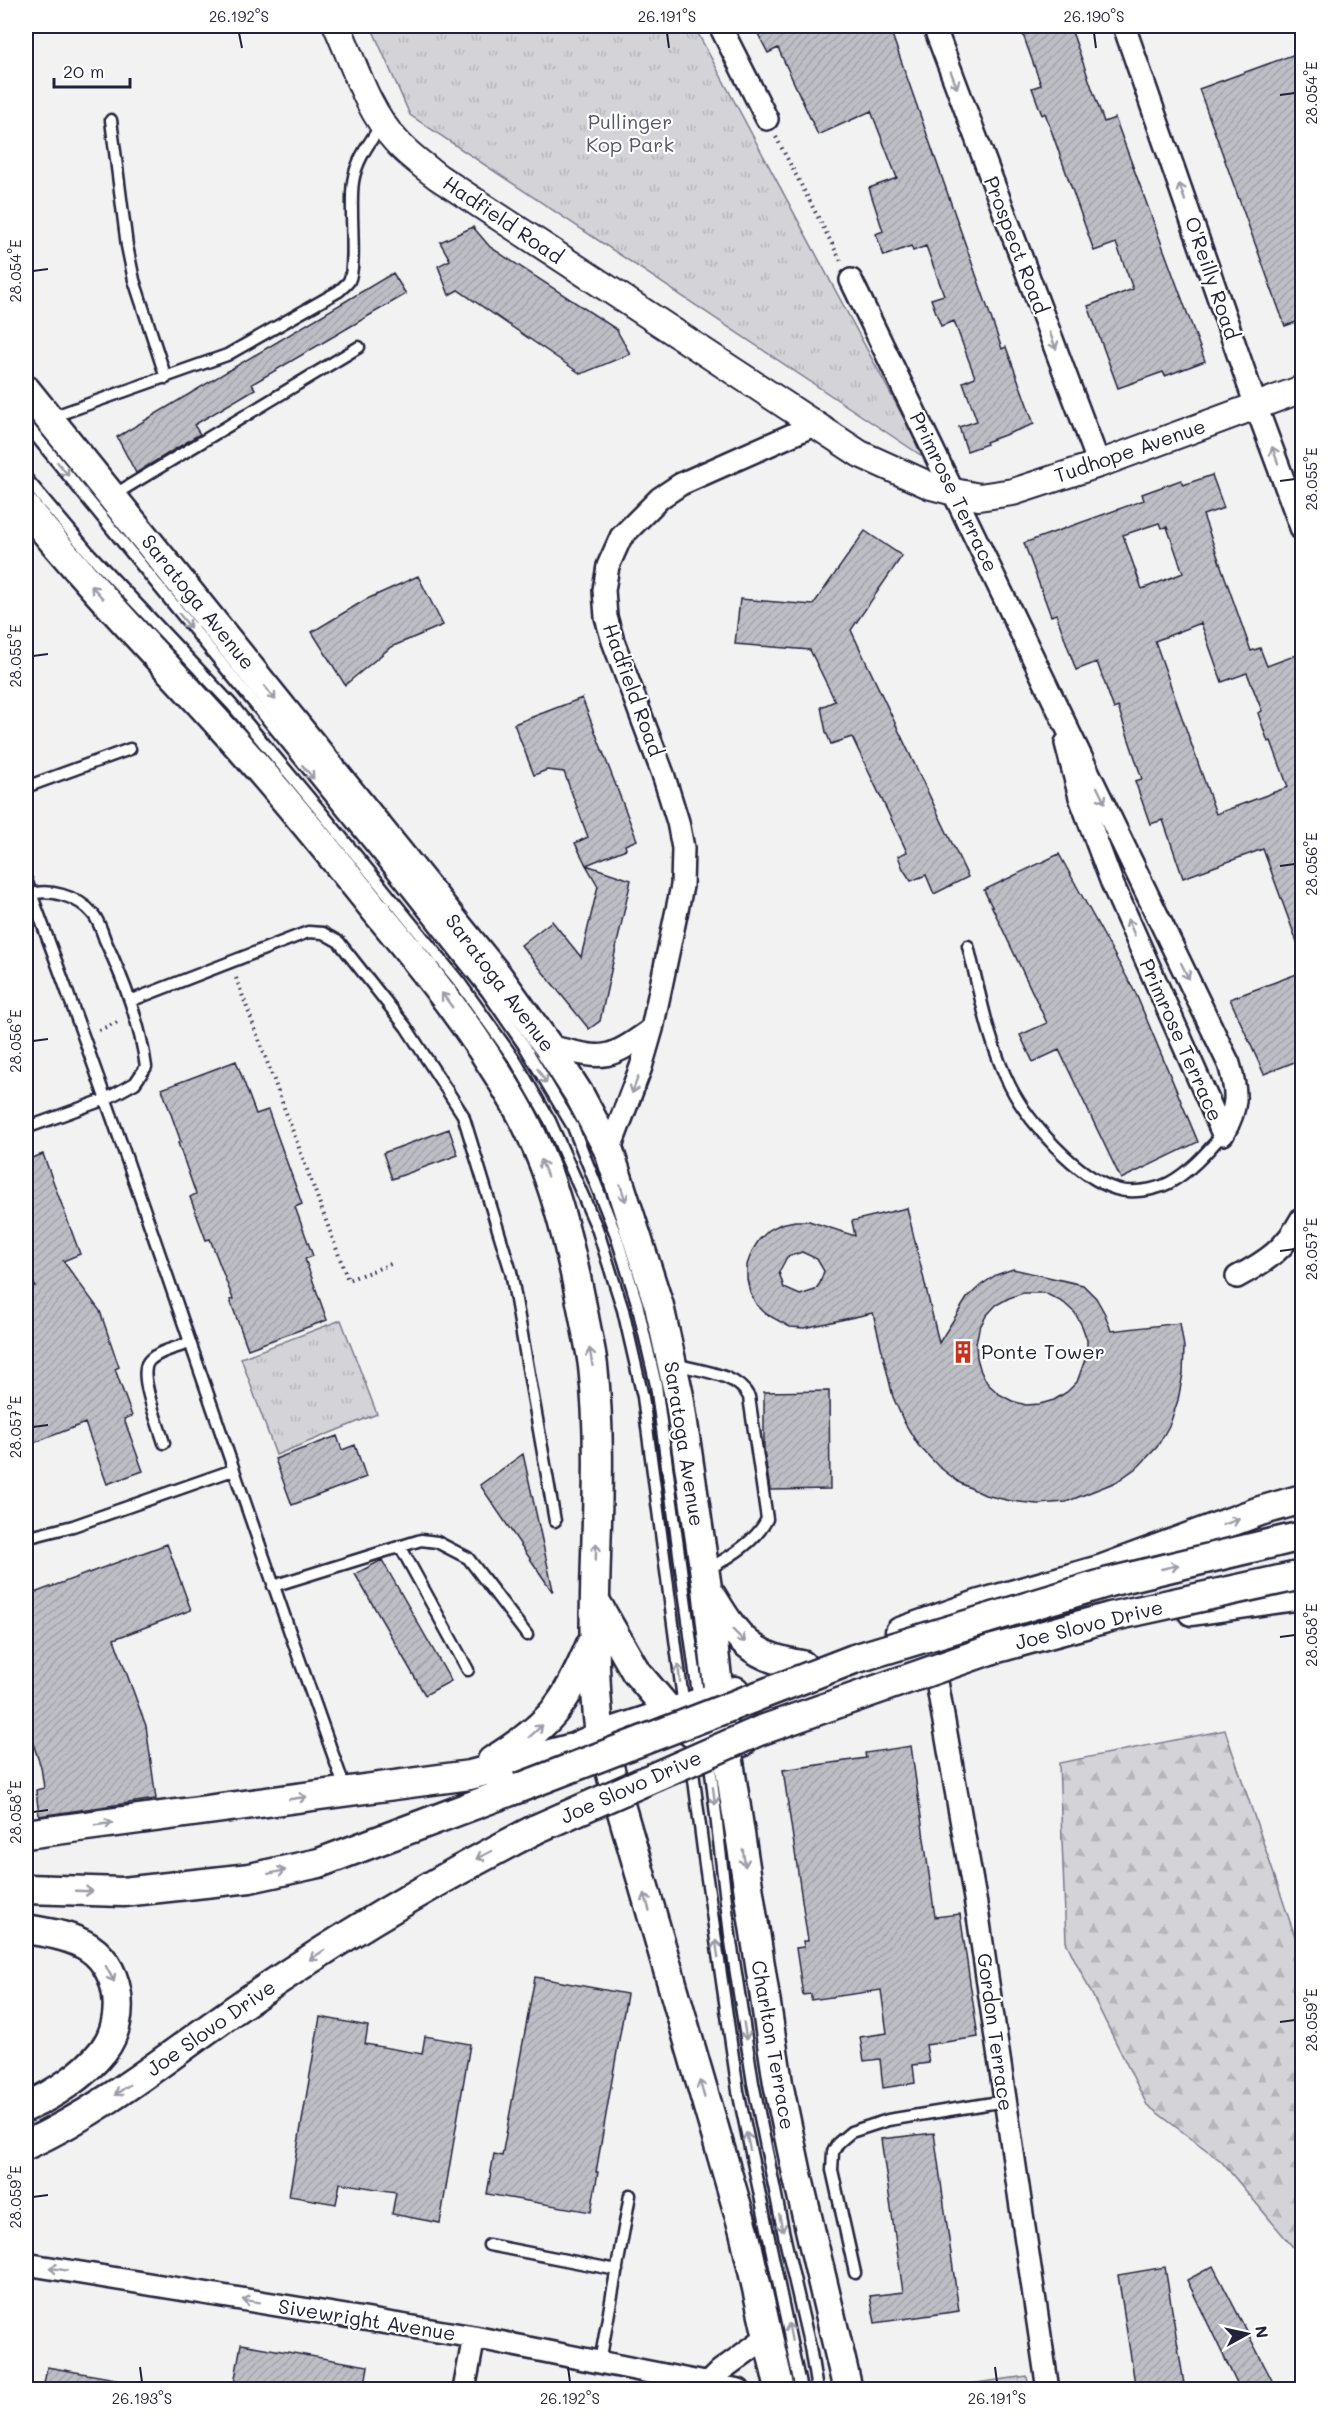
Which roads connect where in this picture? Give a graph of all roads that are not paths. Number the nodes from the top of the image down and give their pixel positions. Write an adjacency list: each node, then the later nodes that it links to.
1 (337, 26): 7 (street, Hadfield Road)
2 (720, 26): 5 (street)
3 (934, 26): 16 (street, Prospect Road, one-way to 16)
4 (1124, 26): 13 (street, O'Reilly Road, one-way to 4)
5 (767, 119)
6 (111, 120): 10 (lane)
7 (382, 123): 10 (lane); 15 (street, Hadfield Road)
8 (851, 280): 18 (street, Primrose Terrace)
9 (359, 347): 19 (lane)
10 (166, 378): 14 (lane)
11 (1302, 389): 13 (street, Tudhope Avenue)
12 (26, 390): 14 (main road, Saratoga Avenue)
13 (1256, 406): 16 (street, Tudhope Avenue); 21 (street, O'Reilly Road, one-way to 13)
14 (37, 421): 19 (main road, Saratoga Avenue, one-way to 19)
15 (814, 424): 18 (street, Hadfield Road); 29 (street, Hadfield Road)
16 (1099, 464): 18 (street, Tudhope Avenue)
17 (26, 477): 56 (lane, one-way to 17)
18 (954, 492): 22 (street, Primrose Terrace)
19 (103, 502): 30 (main road, Saratoga Avenue, one-way to 30); 56 (lane, one-way to 56)
20 (26, 508): 50 (main road, one-way to 20)
21 (1302, 530)
22 (1058, 705): 33 (street, Primrose Terrace, one-way to 22); 33 (street, Primrose Terrace, one-way to 33)
23 (129, 749): 24 (lane)
24 (26, 787)
25 (26, 880): 26 (lane)
26 (28, 895): 28 (lane); 31 (lane)
27 (968, 946): 33 (lane)
28 (130, 1001): 31 (lane); 42 (lane)
29 (652, 1029): 30 (street); 34 (street, Hadfield Road, one-way to 34)
30 (549, 1046): 34 (main road, Saratoga Avenue)
31 (106, 1099): 32 (lane); 37 (lane)
32 (26, 1128)
33 (1223, 1134)
34 (609, 1151): 38 (main road, Saratoga Avenue, one-way to 38)
35 (1302, 1218): 36 (street)
36 (1237, 1277)
37 (189, 1343): 39 (lane); 40 (lane)
38 (672, 1363): 47 (main road, Saratoga Avenue); 47 (lane)
39 (164, 1443)
40 (233, 1470): 44 (lane); 48 (lane)
41 (1302, 1499): 53 (main road, one-way to 41)
42 (555, 1521)
43 (1302, 1536): 61 (main road, Joe Slovo Drive, one-way to 43, bridge)
44 (26, 1538)
45 (400, 1546): 48 (lane); 52 (lane); 54 (lane)
46 (1302, 1575): 65 (main road, Joe Slovo Drive, one-way to 65, bridge)
47 (705, 1580): 53 (main road, one-way to 53); 56 (main road, Saratoga Avenue)
48 (273, 1586): 59 (lane)
49 (1302, 1595): 55 (main road)
50 (595, 1600): 51 (main road); 56 (main road)
51 (595, 1633): 57 (main road); 58 (main road, one-way to 51)
52 (527, 1635)
53 (802, 1665): 56 (main road)
54 (468, 1670)
55 (936, 1676): 56 (main road); 63 (street, Gordon Terrace)
56 (699, 1719): 57 (main road); 78 (lane, one-way to 56); 79 (lane, one-way to 79); 80 (main road, Charlton Terrace, one-way to 80)
57 (600, 1736): 58 (main road); 71 (main road, one-way to 57)
58 (470, 1775): 59 (main road)
59 (346, 1791): 60 (main road, one-way to 59)
60 (26, 1834)
61 (26, 1889)
62 (26, 1929): 64 (main road, one-way to 64)
63 (1005, 2101): 70 (lane); 81 (street, Gordon Terrace)
64 (26, 2107)
65 (26, 2145)
66 (630, 2195): 69 (lane)
67 (489, 2246): 69 (lane)
68 (26, 2264): 72 (street, Sivewright Avenue, one-way to 68)
69 (617, 2270): 73 (lane)
70 (855, 2273)
71 (768, 2336): 74 (street); 77 (main road)
72 (474, 2337): 73 (street, Sivewright Avenue); 75 (street)
73 (600, 2362): 74 (street, Sivewright Avenue)
74 (707, 2384): 76 (street, Sivewright Avenue)
75 (464, 2390)
76 (739, 2390)
77 (780, 2390)
78 (801, 2390)
79 (817, 2390)
80 (848, 2390)
81 (1048, 2390)

